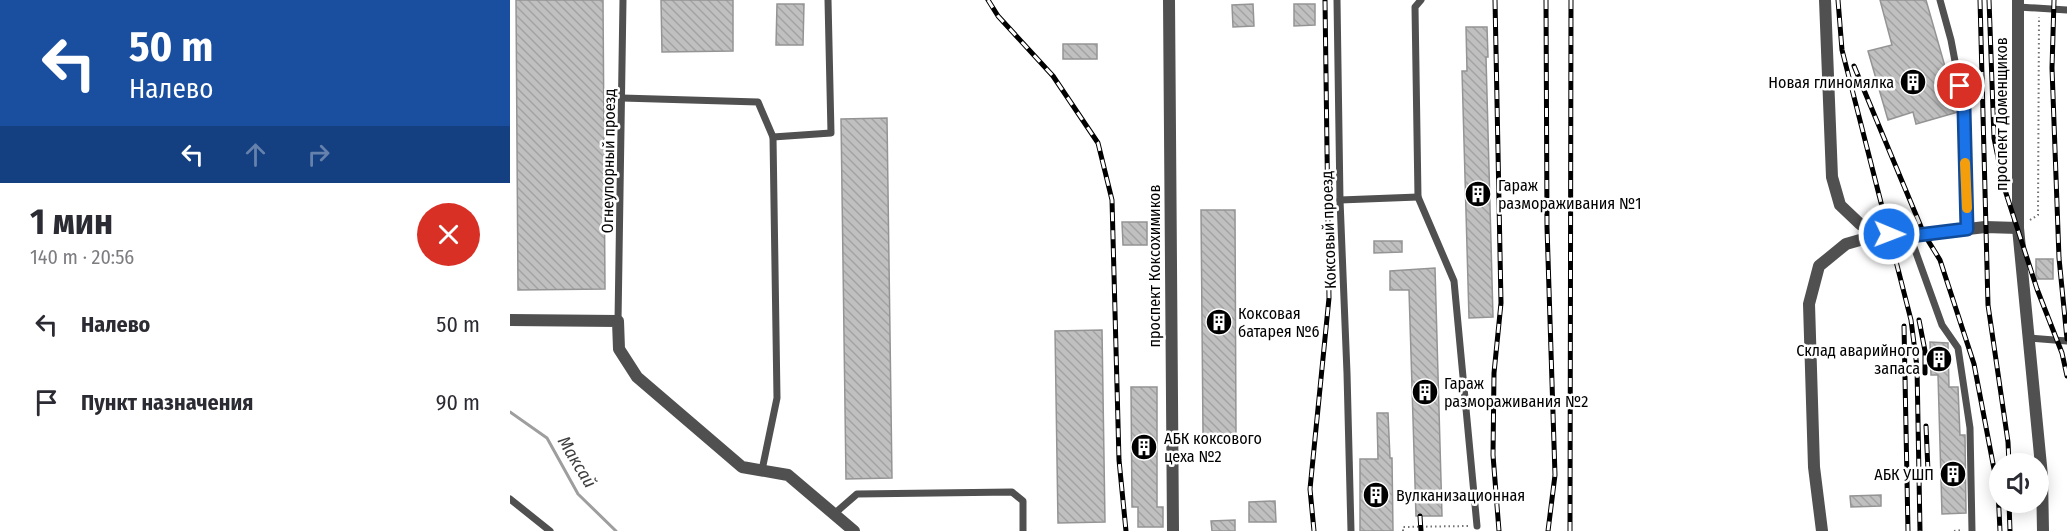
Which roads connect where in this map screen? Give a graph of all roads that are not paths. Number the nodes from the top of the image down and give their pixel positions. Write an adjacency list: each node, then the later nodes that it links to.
1 (623, 0): 10 (lane, Огнеупорный проезд)
2 (828, 0): 11 (lane)
3 (1169, 0): 29 (street, проспект Коксохимиков)
4 (1337, 0): 13 (lane, Коксовый проезд)
5 (1421, 0): 12 (lane)
6 (1825, 0): 16 (street)
7 (1940, 0): 15 (lane)
8 (2018, 3): 9 (lane); 14 (street, проспект Доменщиков)
9 (2067, 10)
10 (622, 98): 11 (lane); 19 (lane, Огнеупорный проезд)
11 (772, 137): 22 (lane)
12 (1418, 197): 13 (lane); 25 (lane)
13 (1340, 200): 30 (lane, Коксовый проезд)
14 (2018, 228): 15 (street); 20 (street, проспект Доменщиков)
15 (1967, 229): 17 (street)
16 (1881, 234): 17 (street); 31 (street)
17 (1910, 236): 32 (lane)
18 (510, 320): 19 (street)
19 (618, 321): 22 (street)
20 (2030, 338): 21 (lane); 33 (street, проспект Доменщиков)
21 (2067, 341)
22 (762, 470): 24 (street)
23 (510, 499): 26 (lane)
24 (834, 514): 27 (street); 28 (lane)
25 (1477, 526)
26 (550, 531)
27 (854, 531)
28 (1023, 531)
29 (1173, 531)
30 (1351, 531)
31 (1822, 531)
32 (1972, 531)
33 (2043, 531)

